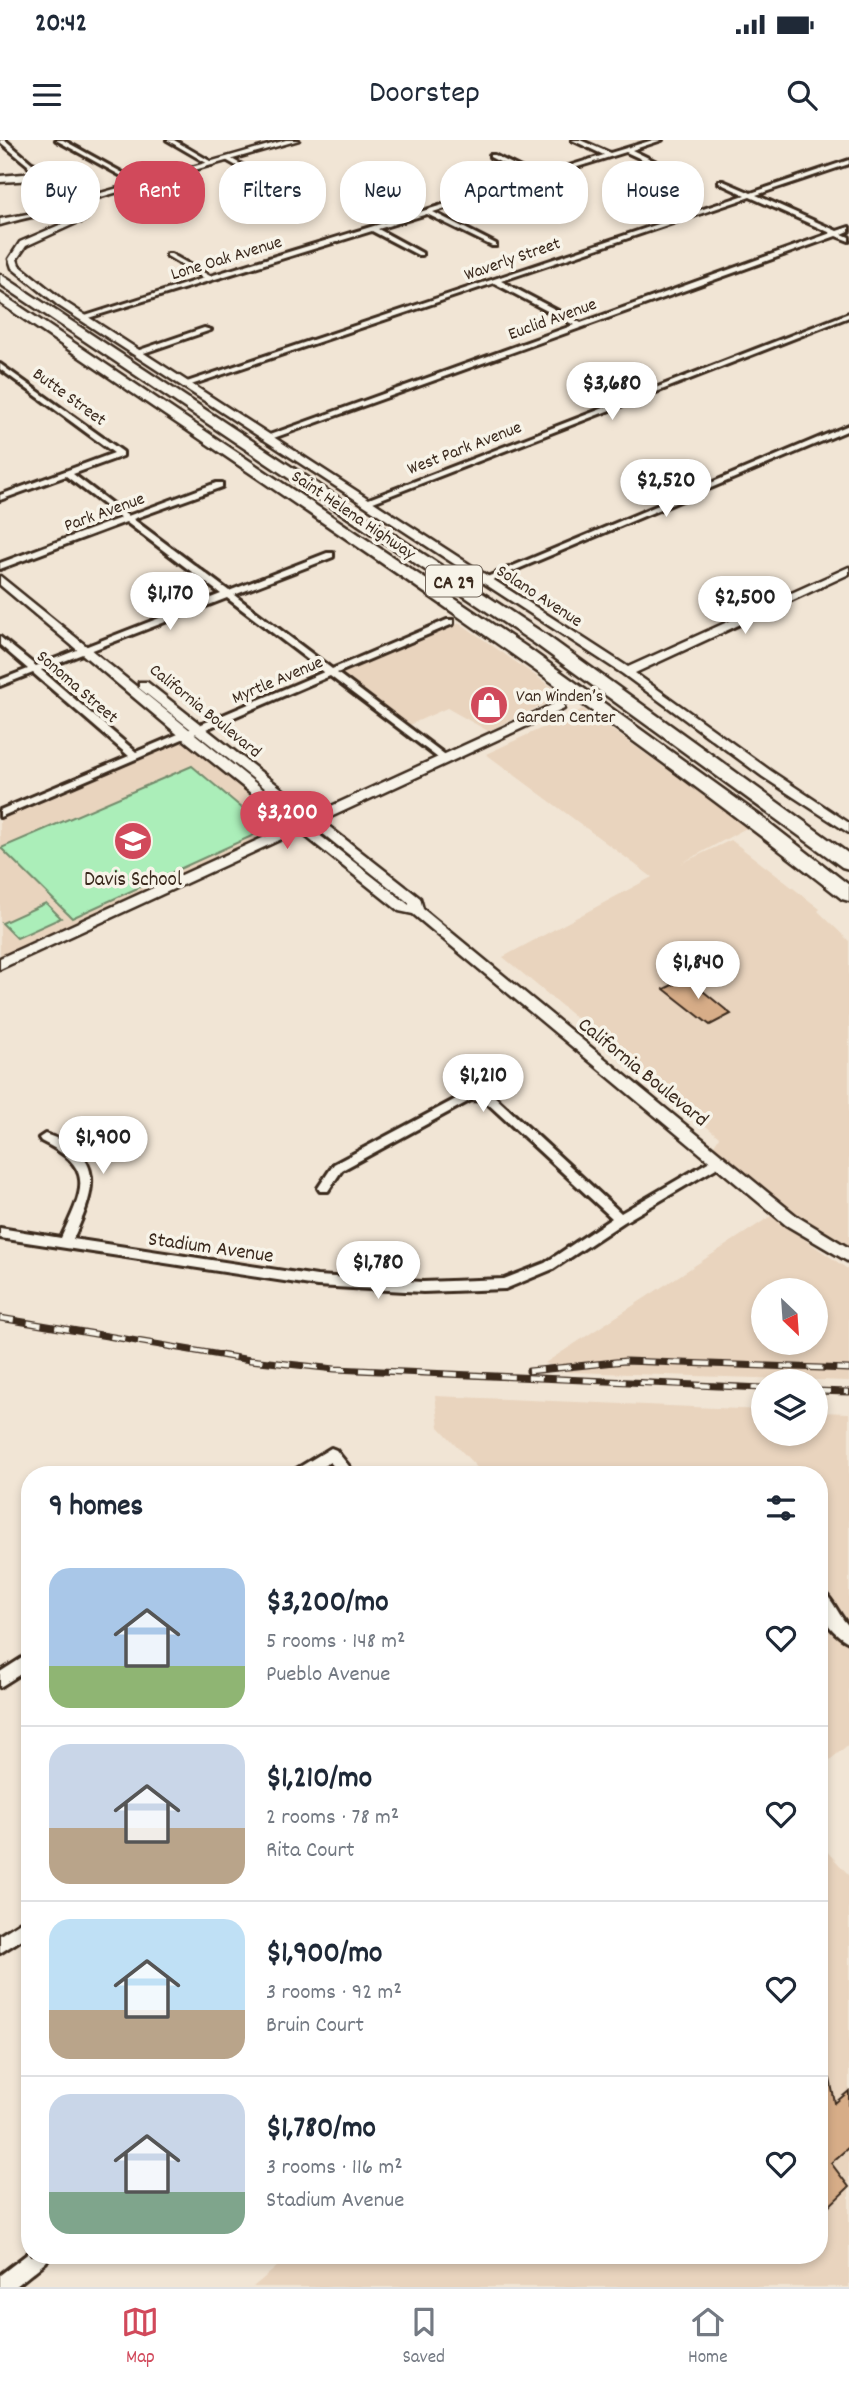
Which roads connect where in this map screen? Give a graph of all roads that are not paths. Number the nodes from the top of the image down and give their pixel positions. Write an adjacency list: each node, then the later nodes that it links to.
1 (1, 140): 7 (street)
2 (59, 140): 22 (street)
3 (170, 140): 19 (street)
4 (295, 140): 12 (street)
5 (575, 140): 10 (street)
6 (659, 140): 9 (street, Lone Oak Avenue)
7 (9, 147): 8 (street); 13 (street)
8 (0, 150)
9 (626, 150): 10 (street, Lone Oak Avenue); 16 (street)
10 (609, 155): 17 (street, Lone Oak Avenue)
11 (492, 156): 15 (street)
12 (228, 159): 14 (street); 19 (street)
13 (26, 161)
14 (232, 161)
15 (503, 161)
16 (650, 161)
17 (588, 162)
18 (849, 162): 28 (street, Waverly Street)
19 (212, 164): 20 (street)
20 (205, 166)
21 (21, 170): 24 (highway)
22 (114, 170)
23 (21, 171): 26 (highway)
24 (0, 174)
25 (21, 177): 26 (highway)
26 (0, 179)
27 (721, 182): 28 (street)
28 (748, 195): 37 (street); 44 (street, Waverly Street)
29 (440, 207): 30 (street, Lone Oak Avenue)
30 (427, 211): 35 (street, Lone Oak Avenue); 39 (street)
31 (21, 217): 33 (main road)
32 (21, 218): 33 (main road)
33 (0, 222)
34 (69, 224): 49 (street, Solano Avenue)
35 (372, 228): 40 (street); 43 (street, Lone Oak Avenue)
36 (849, 229): 37 (street, Euclid Avenue)
37 (836, 233): 38 (street); 50 (street, Euclid Avenue)
38 (849, 239)
39 (494, 245)
40 (420, 254)
41 (169, 255): 43 (street)
42 (0, 276): 46 (highway, Saint Helena Highway / CA 29)
43 (210, 279): 49 (street, Lone Oak Avenue)
44 (496, 281): 50 (street); 54 (street, Waverly Street)
45 (0, 297): 55 (highway, Saint Helena Highway / CA 29)
46 (51, 312): 86 (highway, Saint Helena Highway / CA 29)
47 (0, 314): 55 (highway)
48 (849, 315): 63 (street, West Park Avenue)
49 (83, 318): 52 (street, Solano Avenue)
50 (580, 325): 57 (street, Euclid Avenue)
51 (206, 330): 52 (street)
52 (135, 353): 54 (street, Solano Avenue)
53 (0, 366): 58 (street, Butte Street)
54 (185, 384): 57 (street, Solano Avenue)
55 (163, 408): 87 (highway, Saint Helena Highway / CA 29)
56 (849, 427): 69 (street)
57 (265, 438): 63 (street, Solano Avenue)
58 (68, 474): 61 (street); 64 (street)
59 (0, 484): 61 (street)
60 (219, 485): 64 (street, Park Avenue)
61 (12, 494): 62 (street)
62 (0, 498)
63 (365, 502): 69 (street, Solano Avenue)
64 (128, 520): 66 (street, Park Avenue); 70 (street)
65 (330, 555): 70 (street)
66 (0, 566): 73 (street, California Boulevard)
67 (849, 570): 75 (street)
68 (0, 579): 73 (street, California Boulevard)
69 (484, 580): 75 (street, Solano Avenue)
70 (226, 596): 73 (street); 76 (street)
71 (450, 622): 76 (street, Myrtle Avenue)
72 (0, 640): 74 (street, Sonoma Street)
73 (90, 646): 74 (street); 79 (street, California Boulevard)
74 (34, 669): 77 (street); 80 (street, Sonoma Street)
75 (627, 672): 84 (street, Solano Avenue)
76 (331, 673): 79 (street, Myrtle Avenue); 81 (street)
77 (0, 683)
78 (559, 706): 81 (street)
79 (192, 732): 80 (street, Myrtle Avenue); 83 (street, California Boulevard); 85 (street, California Boulevard)
80 (135, 756): 82 (street, Myrtle Avenue)
81 (445, 759): 83 (street)
82 (0, 814)
83 (315, 820): 85 (street); 88 (street, California Boulevard)
84 (846, 824)
85 (301, 826): 88 (street, California Boulevard); 89 (street)
86 (849, 863)
87 (849, 895)
88 (417, 911): 91 (street, California Boulevard)
89 (0, 964)
90 (45, 1138): 95 (street)
91 (719, 1161): 93 (street, Stadium Avenue); 96 (street, California Boulevard)
92 (324, 1188): 93 (street)
93 (620, 1219): 95 (street, Stadium Avenue)
94 (0, 1233): 95 (street, Stadium Avenue)
95 (65, 1243)
96 (849, 1256)
97 (312, 1466): 98 (street)
98 (341, 1466)
99 (828, 1610): 100 (street)
100 (849, 1635)
101 (21, 1666): 102 (street)
102 (0, 1680)
103 (21, 1930): 104 (street)
104 (0, 1944)
105 (30, 2264): 106 (street)
106 (0, 2287)

